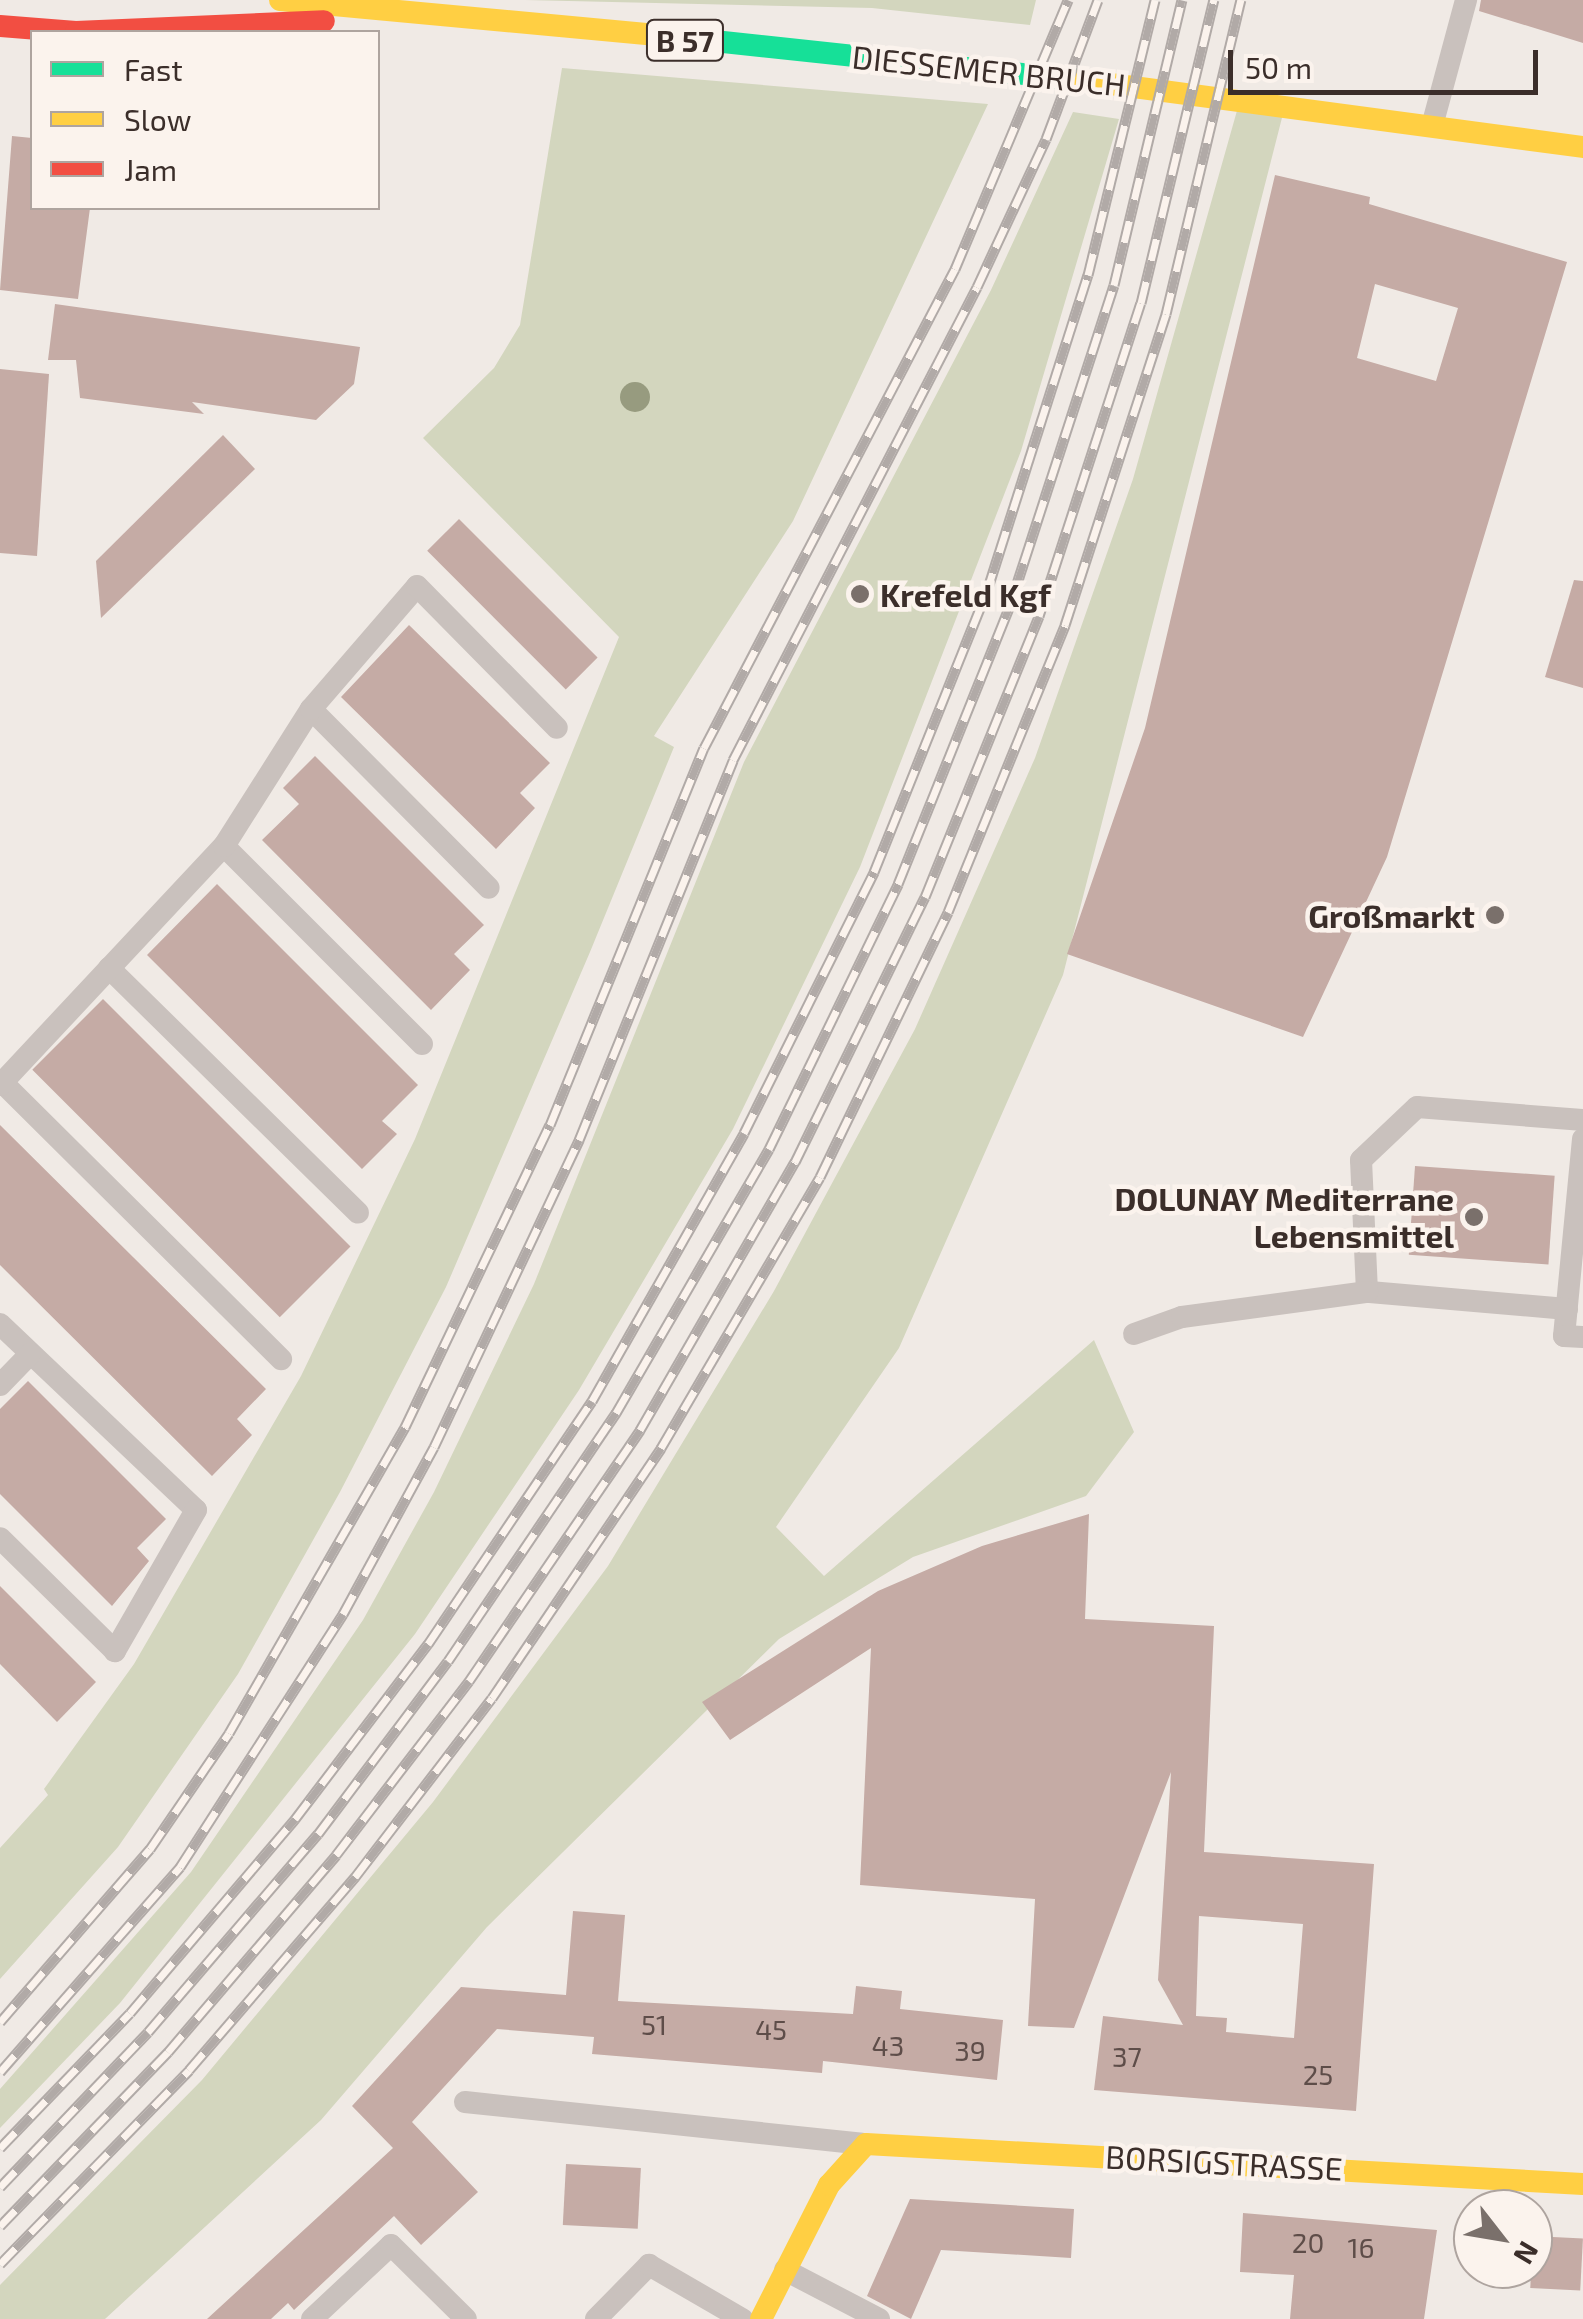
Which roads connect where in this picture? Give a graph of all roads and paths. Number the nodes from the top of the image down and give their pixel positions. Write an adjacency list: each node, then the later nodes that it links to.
1 (280, 0): 4 (main road, DIESSEMER BRUCH / B 57)
2 (1466, 0): 8 (lane)
3 (488, 11): 4 (main road, DIESSEMER BRUCH / B 57); 8 (main road, DIESSEMER BRUCH / B 57)
4 (392, 16): 7 (main road, DIESSEMER BRUCH)
5 (0, 26): 6 (main road, DIESSEMER BRUCH)
6 (51, 30)
7 (116, 30)
8 (1432, 126): 9 (main road, DIESSEMER BRUCH / B 57)
9 (1583, 147)
10 (311, 709): 11 (lane); 12 (lane); 13 (lane)
11 (557, 728)
12 (224, 846): 14 (lane); 15 (lane)
13 (488, 888)
14 (110, 968): 16 (lane); 19 (lane)
15 (422, 1044)
16 (1, 1084): 26 (lane)
17 (1583, 1120): 20 (lane)
18 (1583, 1139): 21 (lane)
19 (358, 1212)
20 (1367, 1292): 21 (lane); 23 (lane)
21 (1567, 1309): 24 (lane)
22 (0, 1324): 25 (lane)
23 (1134, 1334)
24 (1583, 1337)
25 (30, 1354): 27 (lane); 28 (lane)
26 (281, 1358)
27 (0, 1385)
28 (0, 1538)
29 (466, 2102): 30 (lane)
30 (866, 2144): 31 (main road, BORSIGSTRASSE); 32 (main road)
31 (1583, 2184)
32 (785, 2270): 37 (main road); 38 (lane)
33 (312, 2319): 34 (lane)
34 (466, 2319)
35 (596, 2319): 36 (lane)
36 (742, 2319)
37 (761, 2319)
38 (879, 2319)

